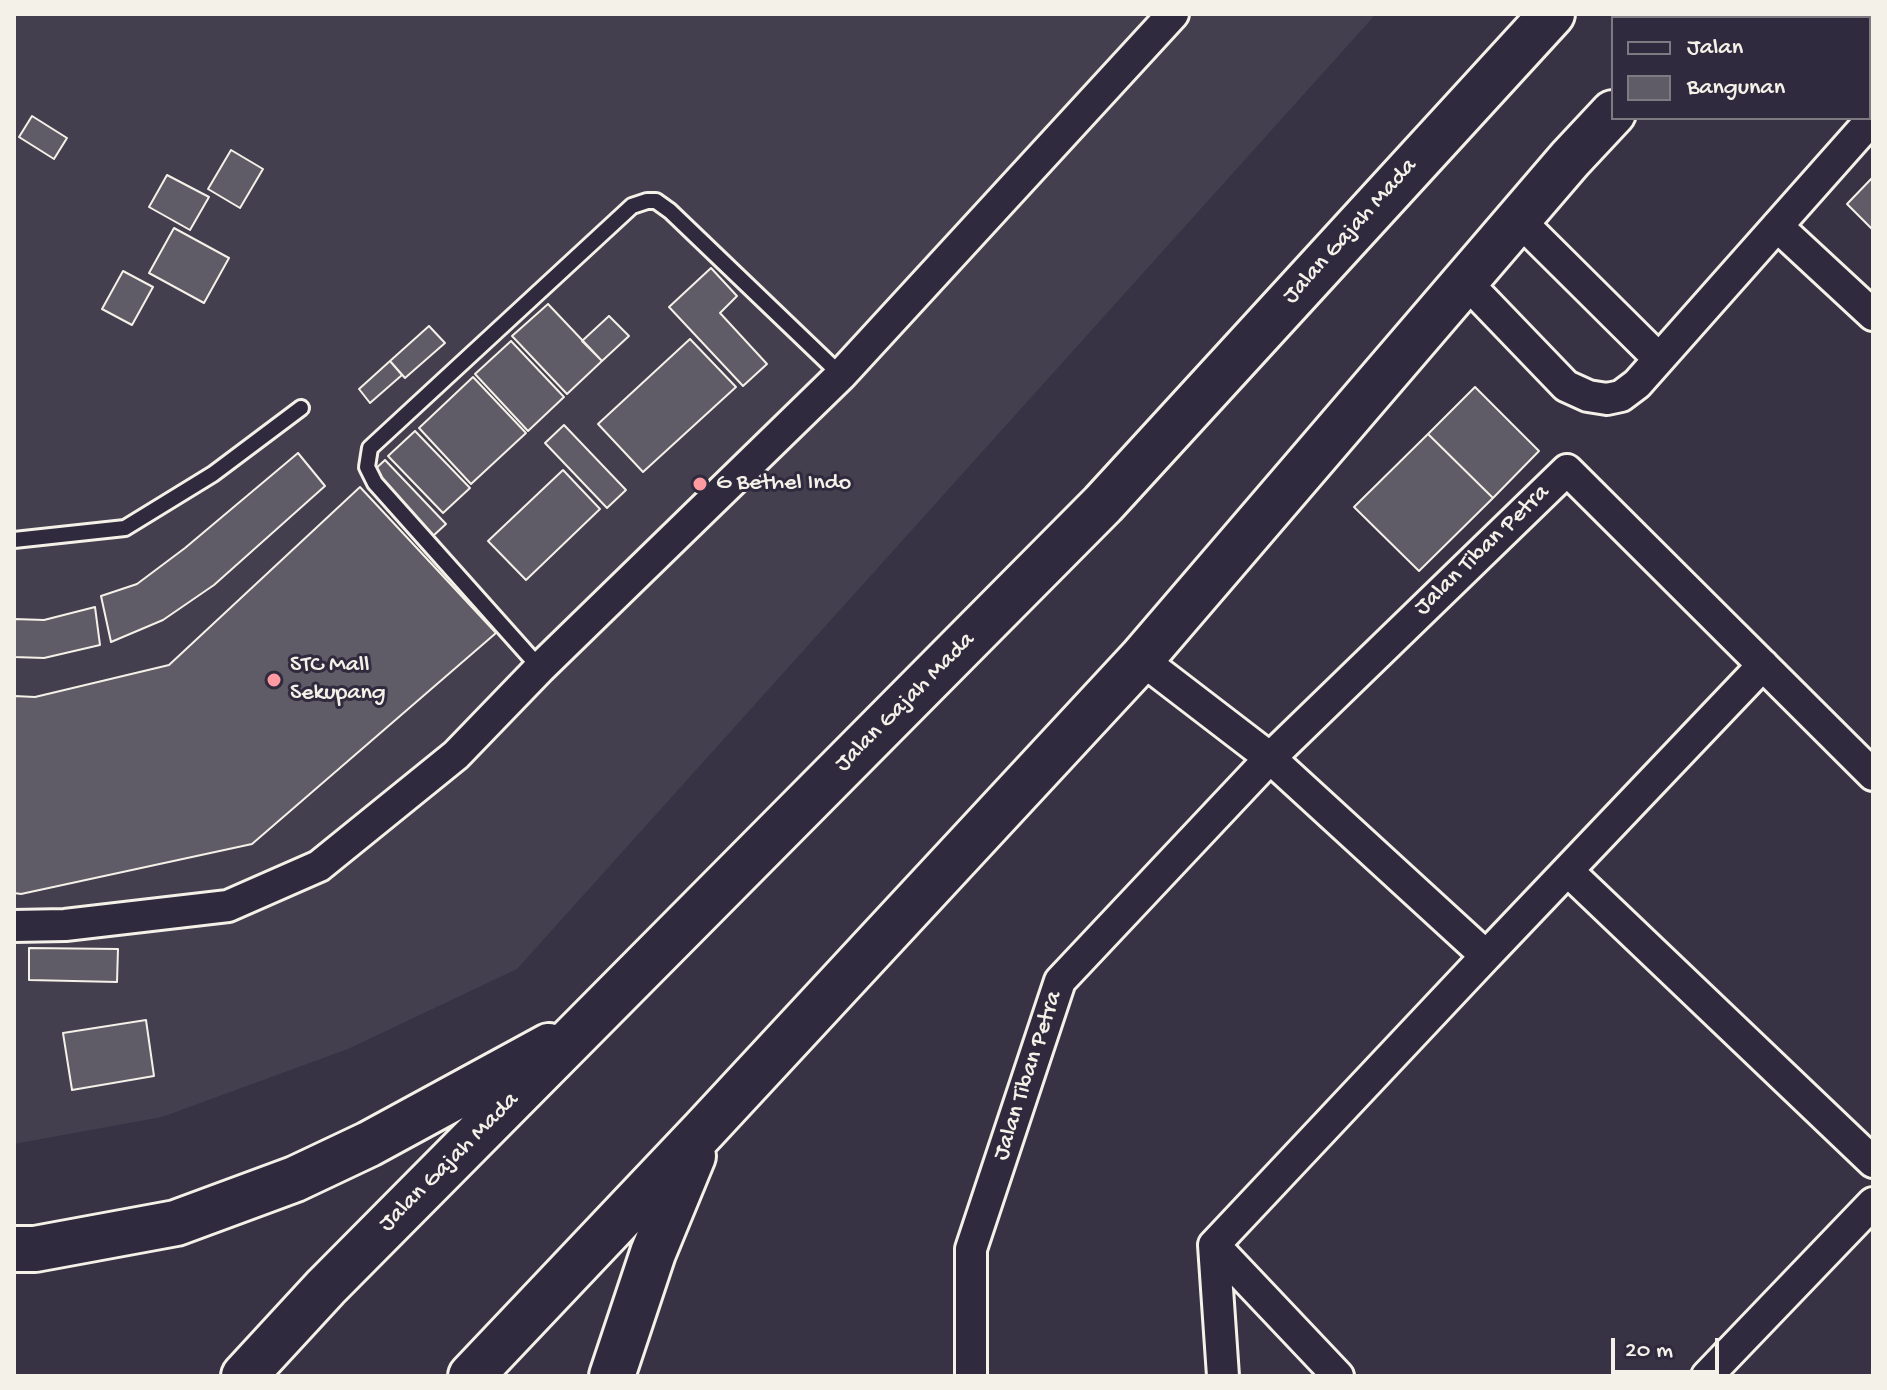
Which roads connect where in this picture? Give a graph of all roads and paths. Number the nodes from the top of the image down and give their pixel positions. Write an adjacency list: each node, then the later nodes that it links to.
1 (1173, 14): 10 (street)
2 (1552, 14): 21 (highway, Jalan Gajah Mada)
3 (1611, 115): 5 (highway)
4 (1873, 118): 6 (street)
5 (1518, 219): 7 (highway); 9 (street)
6 (1777, 226): 8 (street); 9 (street)
7 (1465, 281): 9 (street); 13 (highway)
8 (1873, 315)
9 (1659, 359)
10 (841, 375): 15 (street); 15 (lane)
11 (301, 408): 12 (lane)
12 (14, 540)
13 (1141, 659): 16 (street); 22 (highway)
14 (1763, 665): 16 (street, Jalan Tiban Petra); 17 (street, Jalan Tiban Petra); 18 (street)
15 (540, 668): 19 (street)
16 (1270, 758): 20 (street); 30 (street, Jalan Tiban Petra)
17 (1873, 775)
18 (1569, 872): 20 (street); 23 (street)
19 (14, 926)
20 (1486, 956): 25 (street)
21 (582, 1031): 26 (highway); 27 (highway, Jalan Gajah Mada)
22 (703, 1131): 28 (highway); 29 (highway)
23 (1873, 1162)
24 (1873, 1203): 33 (street)
25 (1214, 1245): 31 (street); 32 (street)
26 (14, 1249)
27 (244, 1376)
28 (471, 1376)
29 (612, 1376)
30 (971, 1376)
31 (1223, 1376)
32 (1338, 1376)
33 (1707, 1376)

